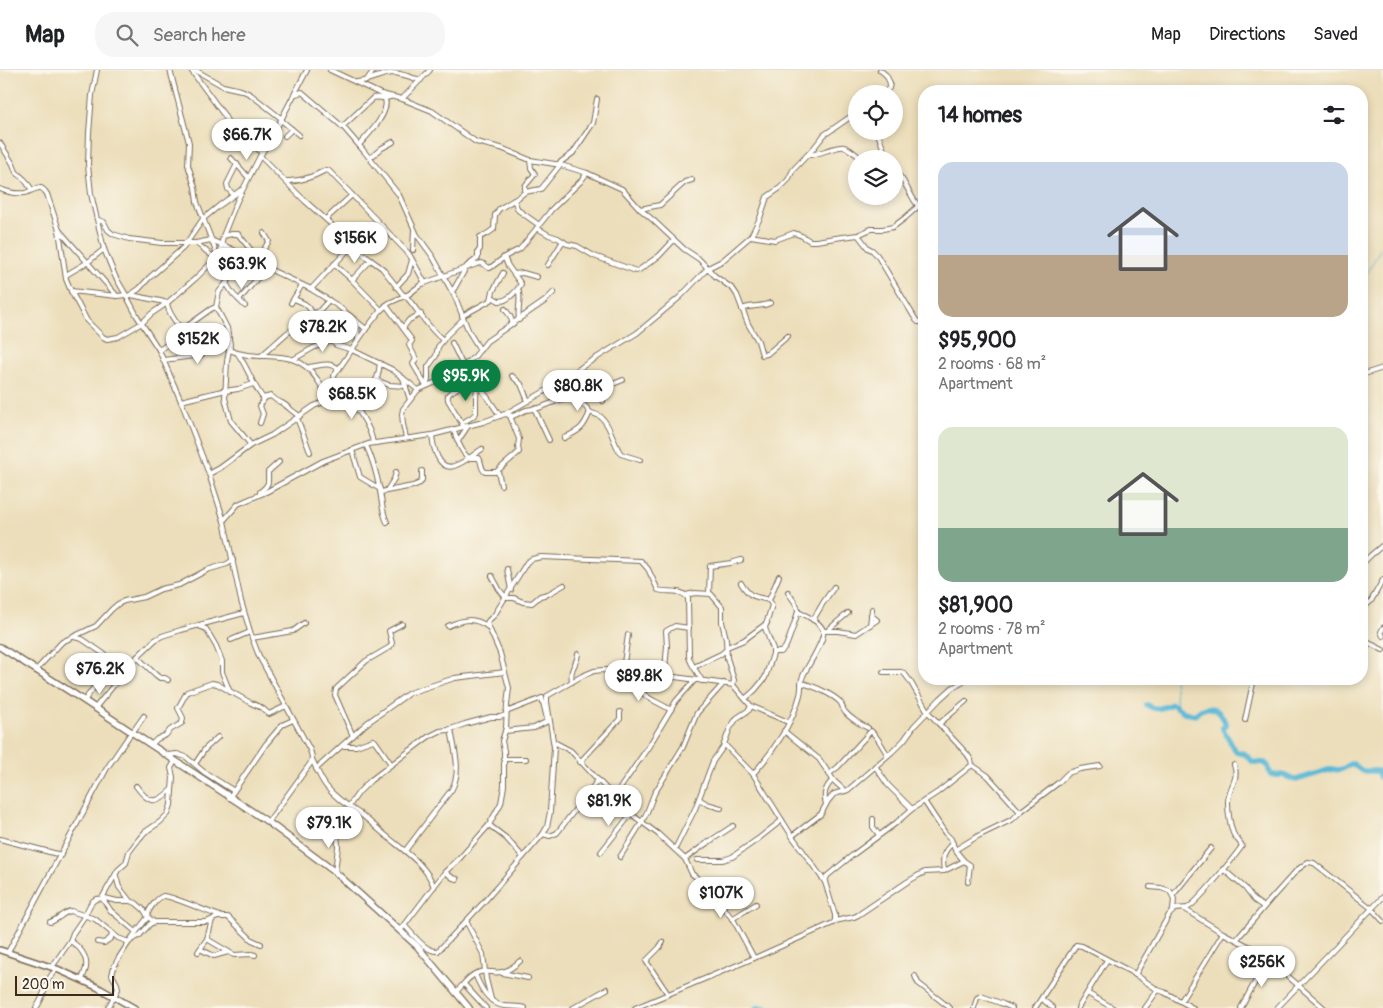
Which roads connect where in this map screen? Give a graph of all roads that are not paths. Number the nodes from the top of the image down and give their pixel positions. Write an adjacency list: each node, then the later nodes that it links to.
1 (97, 70): 52 (street)
2 (170, 70): 50 (street)
3 (191, 70): 29 (street)
4 (195, 70): 20 (street)
5 (307, 70): 14 (street)
6 (330, 70): 12 (street)
7 (374, 70): 11 (street)
8 (430, 70): 10 (street)
9 (880, 70): 13 (street)
10 (421, 80): 11 (street); 17 (street)
11 (366, 81): 12 (street)
12 (357, 82): 15 (street)
13 (890, 85)
14 (296, 94): 20 (street); 21 (street)
15 (390, 97): 16 (street); 17 (street)
16 (385, 99): 21 (street); 27 (street)
17 (402, 99): 33 (street)
18 (597, 99): 35 (street)
19 (848, 119): 30 (street)
20 (282, 120): 22 (street); 29 (street)
21 (342, 127): 27 (street)
22 (292, 129): 23 (street); 24 (street)
23 (299, 135)
24 (285, 136)
25 (393, 142): 32 (street)
26 (0, 143): 42 (street)
27 (359, 145): 32 (street)
28 (848, 150): 30 (street)
29 (261, 154): 37 (street); 39 (street)
30 (808, 155): 59 (street)
31 (231, 158): 34 (street)
32 (370, 158): 54 (street)
33 (530, 160): 35 (street); 44 (street)
34 (237, 164): 37 (street); 45 (street)
35 (559, 164): 36 (street); 44 (street)
36 (587, 173): 49 (street); 53 (street)
37 (248, 177): 43 (street)
38 (692, 180): 49 (street)
39 (286, 181): 46 (street); 51 (street)
40 (903, 181): 48 (street)
41 (0, 189): 42 (street)
42 (32, 190): 55 (street)
43 (242, 190): 45 (street); 58 (street)
44 (525, 192): 47 (street)
45 (234, 195): 50 (street)
46 (352, 195): 51 (street); 72 (street)
47 (514, 200): 53 (street); 83 (street)
48 (918, 205): 57 (street)
49 (640, 210): 62 (street)
50 (203, 219): 60 (street); 65 (street)
51 (326, 219): 67 (street)
52 (98, 220): 65 (street); 69 (street)
53 (538, 226): 63 (street); 74 (street)
54 (414, 228): 61 (street); 71 (street)
55 (59, 230): 77 (street); 86 (street)
56 (264, 232): 78 (street)
57 (858, 235): 59 (street); 120 (street)
58 (223, 236): 66 (street); 70 (street)
59 (751, 236): 82 (street)
60 (211, 240): 64 (street); 66 (street); 73 (street)
61 (421, 240): 71 (street); 88 (street)
62 (674, 240): 63 (street); 82 (street)
63 (563, 241): 80 (street)
64 (196, 243): 65 (street); 73 (street)
65 (187, 244): 103 (street)
66 (221, 244): 68 (street); 73 (street)
67 (349, 244): 75 (street); 79 (street)
68 (227, 247): 73 (street); 78 (street)
69 (104, 249): 77 (street); 103 (street)
70 (251, 250)
71 (413, 250): 72 (street)
72 (409, 254): 76 (street)
73 (218, 257): 87 (street); 92 (street); 108 (street)
74 (504, 257): 83 (street); 85 (street)
75 (371, 260): 91 (street); 95 (street)
76 (412, 260): 93 (street); 95 (street)
77 (88, 262): 86 (street); 102 (street)
78 (255, 263): 81 (street); 90 (street)
79 (334, 264): 91 (street); 96 (street)
80 (548, 265)
81 (262, 266): 90 (street); 94 (street)
82 (708, 268): 113 (street); 143 (street)
83 (464, 269): 88 (street); 98 (street)
84 (503, 273): 104 (street)
85 (514, 274): 89 (street); 97 (street)
86 (66, 275): 99 (street)
87 (221, 276)
88 (443, 277): 93 (street); 98 (street)
89 (537, 277)
90 (257, 279): 105 (street)
91 (352, 280): 114 (street)
92 (226, 283): 105 (street); 111 (street)
93 (425, 283): 101 (street)
94 (302, 285): 96 (street); 115 (street)
95 (396, 286): 101 (street)
96 (311, 289): 106 (street)
97 (518, 289): 104 (street); 118 (street)
98 (451, 290): 117 (street)
99 (71, 291): 102 (street); 121 (street)
100 (554, 292): 118 (street)
101 (405, 295): 109 (street); 116 (street)
102 (117, 296): 103 (street)
103 (128, 296): 108 (street); 121 (street)
104 (492, 297): 117 (street)
105 (239, 300): 110 (street)
106 (328, 300): 115 (street); 119 (street)
107 (770, 303): 113 (street)
108 (167, 304): 121 (street); 125 (street)
109 (386, 305): 114 (street); 123 (street)
110 (245, 306)
111 (216, 307): 125 (street); 130 (street)
112 (505, 309): 122 (street)
113 (742, 309): 126 (street)
114 (381, 310): 124 (street)
115 (312, 313): 135 (street)
116 (421, 314): 123 (street); 127 (street)
117 (462, 317): 127 (street); 133 (street)
118 (519, 320): 122 (street)
119 (357, 322): 124 (street); 128 (street)
120 (918, 322)
121 (142, 323): 131 (street)
122 (513, 324): 133 (street)
123 (403, 328): 154 (street)
124 (366, 329): 128 (street)
125 (182, 330): 131 (street)
126 (788, 336)
127 (443, 340): 154 (street)
128 (358, 342): 132 (street)
129 (452, 343): 139 (street)
130 (229, 349): 134 (street); 137 (street); 155 (street)
131 (159, 350): 137 (street)
132 (352, 350): 136 (street); 138 (street); 142 (street)
133 (480, 350): 139 (street)
134 (238, 354): 135 (street); 151 (street)
135 (261, 356): 136 (street)
136 (294, 359): 140 (street)
137 (164, 360): 164 (street)
138 (380, 363): 147 (street); 148 (street)
139 (463, 366): 144 (street)
140 (308, 367): 142 (street); 162 (street)
141 (1383, 368): 145 (street)
142 (339, 369): 157 (street)
143 (579, 369): 159 (street); 165 (street)
144 (458, 370): 154 (street); 174 (street)
145 (1368, 373)
146 (512, 376): 165 (street)
147 (403, 378): 153 (street); 156 (street)
148 (376, 380): 153 (street); 160 (street)
149 (623, 380): 158 (street)
150 (469, 381): 152 (street)
151 (253, 384): 155 (street); 161 (street)
152 (477, 385): 170 (street); 174 (street)
153 (406, 386): 163 (street)
154 (426, 386): 156 (street)
155 (226, 390): 164 (street); 182 (street)
156 (418, 390): 163 (street)
157 (342, 391): 160 (street); 162 (street)
158 (598, 393): 159 (street); 166 (street)
159 (576, 396): 167 (street); 168 (street)
160 (348, 398): 181 (street)
161 (264, 399): 172 (street); 173 (street)
162 (328, 400): 172 (street)
163 (410, 400): 177 (street)
164 (181, 401): 193 (street)
165 (528, 401): 169 (street)
166 (603, 401)
167 (534, 408): 171 (street); 179 (street)
168 (590, 412): 178 (street); 188 (street)
169 (505, 414): 170 (street); 171 (street)
170 (500, 416): 174 (street)
171 (510, 416): 191 (street)
172 (298, 417): 182 (street); 186 (street)
173 (260, 423)
174 (464, 426): 175 (street); 180 (street)
175 (453, 429): 176 (street); 180 (street)
176 (432, 435): 177 (street); 187 (street)
177 (406, 438): 181 (street)
178 (564, 438)
179 (549, 440)
180 (458, 441): 187 (street)
181 (372, 443): 183 (street)
182 (251, 445): 193 (street)
183 (366, 445): 185 (street); 195 (street)
184 (482, 449): 187 (street)
185 (352, 450): 195 (street); 197 (street)
186 (310, 452)
187 (469, 458): 191 (street)
188 (640, 460)
189 (279, 462): 197 (street)
190 (422, 471): 196 (street)
191 (498, 471): 194 (street)
192 (396, 472): 196 (street)
193 (209, 474): 198 (street)
194 (502, 485)
195 (380, 491): 196 (street); 199 (street)
196 (387, 491)
197 (260, 494): 198 (street)
198 (224, 521): 202 (street)
199 (387, 522)
200 (1383, 545): 201 (street)
201 (1368, 557)
202 (233, 560): 220 (street); 237 (street)
203 (741, 560): 213 (street)
204 (507, 569): 211 (street)
205 (492, 576): 215 (street)
206 (779, 576): 216 (street)
207 (1383, 580): 217 (street)
208 (742, 583): 216 (street)
209 (564, 585): 215 (street)
210 (834, 587): 223 (street)
211 (511, 590): 214 (street); 215 (street)
212 (788, 592): 219 (street)
213 (709, 594): 214 (street); 242 (street)
214 (686, 595): 231 (street)
215 (506, 598): 230 (street)
216 (769, 600): 224 (street)
217 (1368, 604)
218 (872, 609): 222 (street)
219 (798, 612): 223 (street); 244 (street)
220 (244, 613): 228 (street); 234 (street)
221 (848, 613): 233 (street)
222 (871, 615): 227 (street); 227 (street)
223 (813, 620): 233 (street)
224 (767, 623): 242 (street); 244 (street)
225 (304, 624): 238 (street)
226 (402, 624): 287 (street)
227 (870, 625): 233 (street)
228 (199, 626): 247 (street); 265 (street)
229 (448, 626): 230 (street)
230 (488, 627): 251 (street)
231 (689, 628): 248 (street); 254 (street)
232 (1383, 628): 236 (street)
233 (825, 631): 261 (street)
234 (250, 632): 238 (street); 239 (street)
235 (628, 635): 250 (street)
236 (1383, 636)
237 (71, 637): 245 (street); 249 (street)
238 (252, 638): 270 (street)
239 (231, 640)
240 (1368, 642): 243 (street)
241 (0, 647): 249 (highway)
242 (727, 649): 248 (street); 262 (street)
243 (1383, 650)
244 (773, 652): 267 (street)
245 (104, 654)
246 (578, 654): 259 (street)
247 (137, 657): 256 (street); 272 (street)
248 (694, 667): 258 (street)
249 (36, 670): 268 (highway)
250 (622, 670): 252 (street); 259 (street)
251 (504, 672): 276 (street); 287 (street)
252 (635, 672): 254 (street); 273 (street)
253 (883, 672): 275 (street)
254 (657, 675): 257 (street)
255 (100, 679): 268 (street)
256 (168, 680)
257 (695, 680): 258 (street); 273 (street)
258 (702, 681): 260 (street)
259 (572, 682): 266 (street)
260 (724, 683): 262 (street); 328 (street)
261 (801, 684): 280 (street); 282 (street)
262 (733, 685): 267 (street)
263 (958, 685): 275 (street)
264 (1253, 685): 279 (street)
265 (230, 692): 270 (street); 291 (street)
266 (544, 697): 276 (street); 284 (street); 289 (street)
267 (745, 699): 271 (street)
268 (84, 701): 272 (highway)
269 (966, 701): 281 (street)
270 (286, 706): 278 (street)
271 (751, 706): 280 (street); 290 (street)
272 (95, 708): 286 (highway)
273 (671, 710): 315 (street)
274 (620, 712): 299 (street)
275 (928, 712): 281 (street); 294 (street)
276 (506, 714): 283 (street); 284 (street)
277 (144, 716): 286 (street)
278 (293, 720): 295 (street); 313 (street)
279 (1245, 720)
280 (788, 722): 285 (street)
281 (939, 724): 302 (street)
282 (868, 728)
283 (451, 729): 301 (street); 340 (street)
284 (505, 731): 296 (street)
285 (784, 731): 307 (street); 308 (street)
286 (132, 733): 291 (highway); 342 (street)
287 (353, 736): 292 (street)
288 (218, 737): 300 (street)
289 (554, 742): 299 (street); 332 (street)
290 (724, 744): 307 (street); 317 (street)
291 (151, 745): 293 (highway)
292 (342, 746): 301 (street); 306 (street)
293 (166, 755): 298 (highway); 300 (street)
294 (888, 755): 304 (street); 308 (street)
295 (312, 759): 306 (street); 327 (street)
296 (503, 759): 297 (street); 329 (street)
297 (526, 759)
298 (175, 761): 312 (street); 316 (highway)
299 (580, 762): 309 (street)
300 (195, 764): 313 (street)
301 (391, 764): 320 (street)
302 (972, 765): 318 (street); 323 (street)
303 (1234, 765): 348 (street)
304 (875, 766): 314 (street); 322 (street)
305 (1100, 766): 323 (street)
306 (316, 769): 320 (street)
307 (753, 774): 326 (street)
308 (829, 774): 310 (street)
309 (598, 780): 315 (street); 332 (street)
310 (833, 780): 314 (street); 319 (street)
311 (136, 786): 312 (street)
312 (172, 789): 352 (street)
313 (234, 791): 316 (street)
314 (844, 791): 319 (street)
315 (614, 797): 324 (street)
316 (229, 798): 327 (highway)
317 (699, 800): 321 (street); 338 (street)
318 (924, 801): 322 (street); 336 (street)
319 (826, 804): 334 (street)
320 (349, 806): 340 (street)
321 (721, 808)
322 (912, 809): 333 (street)
323 (1020, 812): 339 (street)
324 (631, 814): 328 (street); 341 (street)
325 (873, 819): 333 (street)
326 (782, 820): 334 (street); 346 (street)
327 (268, 822): 350 (highway)
328 (642, 822): 338 (street); 344 (street)
329 (489, 824): 343 (street); 351 (street)
330 (733, 826): 345 (street)
331 (337, 830): 350 (street)
332 (543, 834): 343 (street)
333 (879, 835): 356 (street)
334 (792, 836): 356 (street)
335 (0, 839): 342 (street)
336 (953, 843): 339 (street); 349 (street)
337 (1211, 848): 360 (street)
338 (675, 849): 345 (street)
339 (955, 850): 347 (street)
340 (405, 851): 353 (street)
341 (601, 852)
342 (61, 855): 392 (street)
343 (523, 857): 374 (street)
344 (620, 857)
345 (686, 860): 372 (street)
346 (697, 860)
347 (964, 860): 349 (street); 357 (street)
348 (1223, 869): 365 (street); 367 (street)
349 (944, 870): 375 (street)
350 (335, 872): 380 (highway)
351 (445, 872): 354 (street); 355 (street)
352 (116, 876): 362 (street); 363 (street)
353 (430, 877): 354 (street); 358 (street)
354 (440, 878): 358 (street)
355 (457, 879)
356 (825, 882): 375 (street)
357 (968, 882)
358 (434, 887): 379 (street)
359 (1150, 888): 360 (street)
360 (1173, 895): 368 (street)
361 (1383, 897): 366 (street)
362 (102, 898): 363 (street); 369 (street); 381 (street)
363 (130, 901): 370 (street)
364 (756, 904): 372 (street)
365 (1264, 907): 366 (street); 385 (street)
366 (1371, 908): 376 (street); 409 (street)
367 (1184, 909): 368 (street); 382 (street)
368 (1173, 910): 404 (street)
369 (85, 916): 377 (street); 383 (street); 386 (street)
370 (148, 916): 371 (street); 378 (street); 381 (street)
371 (221, 916): 373 (street); 390 (street)
372 (732, 919): 395 (street)
373 (212, 920): 378 (street); 384 (street)
374 (466, 921): 379 (street); 399 (street)
375 (835, 921): 395 (street)
376 (1383, 921)
377 (50, 922)
378 (154, 922): 388 (street)
379 (405, 926): 380 (street)
380 (400, 931): 412 (highway)
381 (136, 932): 388 (street)
382 (1224, 933): 385 (street); 418 (street)
383 (112, 934): 387 (street); 388 (street)
384 (207, 939): 393 (street); 393 (street)
385 (1237, 939): 396 (street)
386 (70, 941): 400 (street); 407 (street)
387 (97, 942)
388 (129, 942): 415 (street)
389 (663, 942): 414 (street)
390 (261, 944)
391 (0, 950): 392 (main road)
392 (8, 952): 400 (main road)
393 (228, 952): 394 (street)
394 (255, 955)
395 (754, 958): 414 (street)
396 (1268, 958): 409 (street); 437 (street)
397 (1107, 960): 404 (street); 413 (street); 417 (street)
398 (520, 961): 403 (street)
399 (484, 962): 401 (street); 402 (street)
400 (54, 968): 407 (main road); 420 (street)
401 (485, 971): 402 (street); 403 (street); 416 (street)
402 (477, 973): 408 (street); 416 (street)
403 (502, 973): 406 (street)
404 (1135, 975): 411 (street)
405 (915, 976): 428 (street)
406 (528, 978)
407 (82, 980): 415 (main road)
408 (464, 984): 412 (street); 424 (street)
409 (1298, 986): 438 (street); 439 (street)
410 (607, 989): 426 (street)
411 (1158, 990): 418 (street); 435 (street)
412 (456, 992): 423 (highway)
413 (1087, 993): 433 (street); 434 (street)
414 (668, 994): 427 (street)
415 (113, 997): 421 (street); 422 (main road)
416 (492, 999): 419 (street)
417 (1042, 999): 431 (street); 432 (street)
418 (1181, 1001): 436 (street)
419 (498, 1006): 425 (street)
420 (36, 1008)
421 (108, 1008)
422 (134, 1008)
423 (469, 1008)
424 (486, 1008)
425 (525, 1008)
426 (573, 1008)
427 (634, 1008)
428 (950, 1008)
429 (974, 1008): 430 (street)
430 (1012, 1008)
431 (1035, 1008)
432 (1052, 1008)
433 (1078, 1008)
434 (1113, 1008)
435 (1145, 1008)
436 (1193, 1008)
437 (1241, 1008)
438 (1277, 1008)
439 (1324, 1008)

